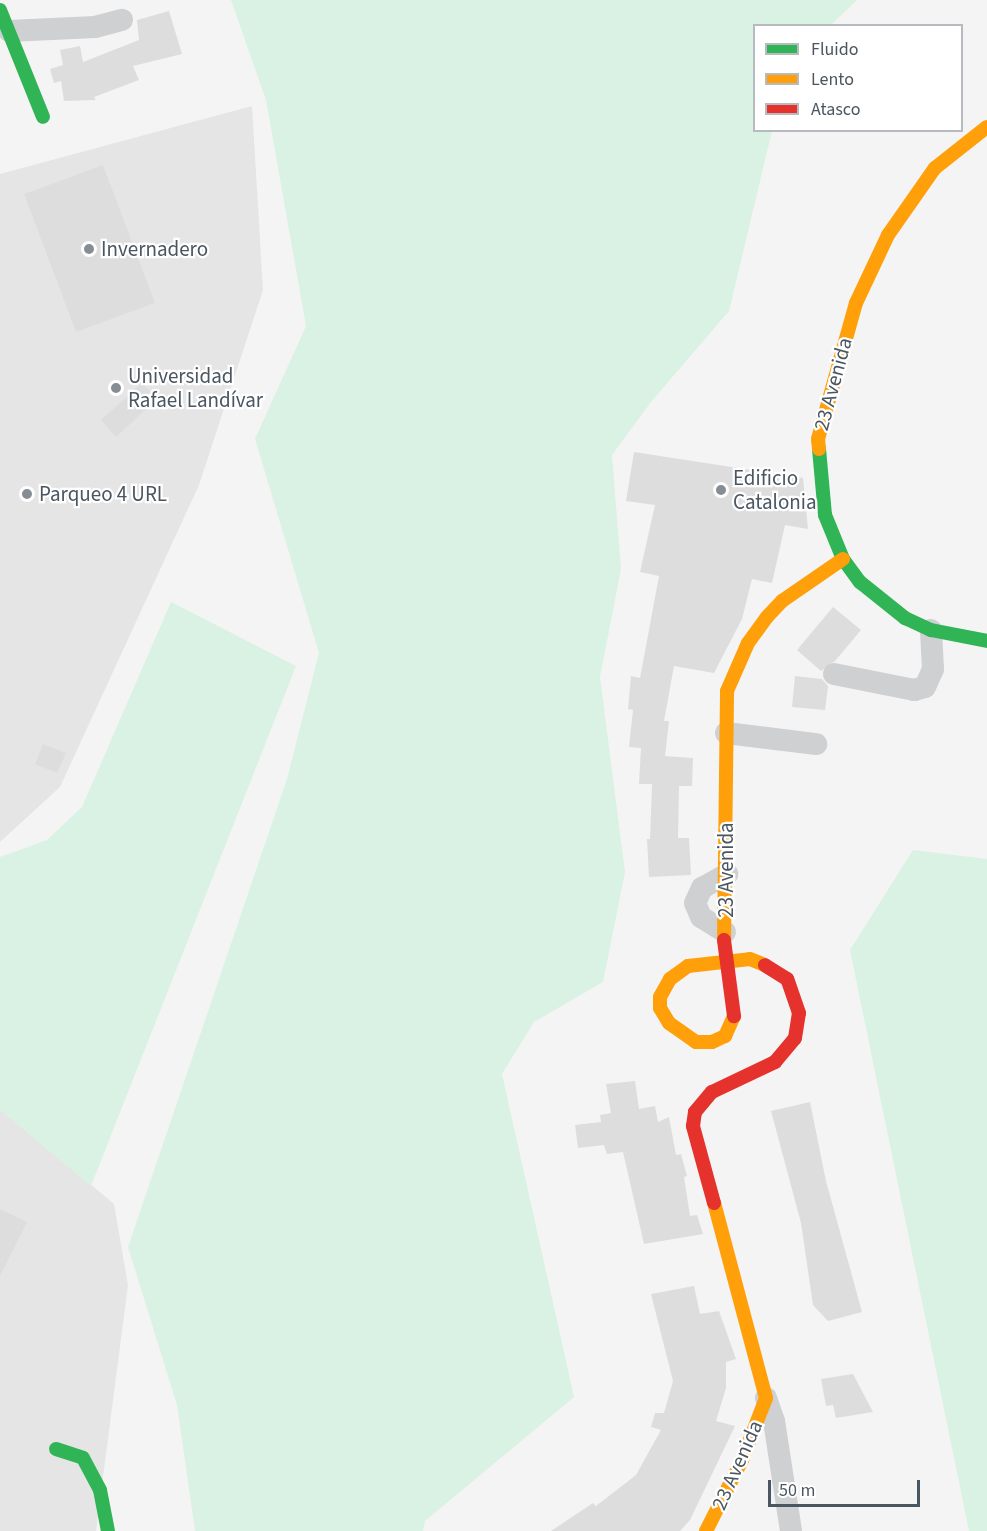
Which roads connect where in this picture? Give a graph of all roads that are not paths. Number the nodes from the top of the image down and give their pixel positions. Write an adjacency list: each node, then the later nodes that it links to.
1 (0, 10): 3 (street)
2 (122, 20): 3 (street)
3 (9, 32): 4 (street)
4 (43, 117)
5 (987, 127): 6 (street, 23 Avenida)
6 (843, 559): 7 (street); 10 (street, 23 Avenida)
7 (931, 630): 8 (street); 9 (street)
8 (987, 641)
9 (834, 674)
10 (726, 733): 11 (street); 12 (street, 23 Avenida)
11 (816, 744)
12 (727, 874): 13 (street, 23 Avenida); 13 (street)
13 (725, 936): 14 (street, 23 Avenida, bridge)
14 (766, 1398): 17 (street, 23 Avenida); 18 (street, 23 Avenida)
15 (56, 1449): 16 (street)
16 (108, 1531)
17 (706, 1531)
18 (791, 1531)

